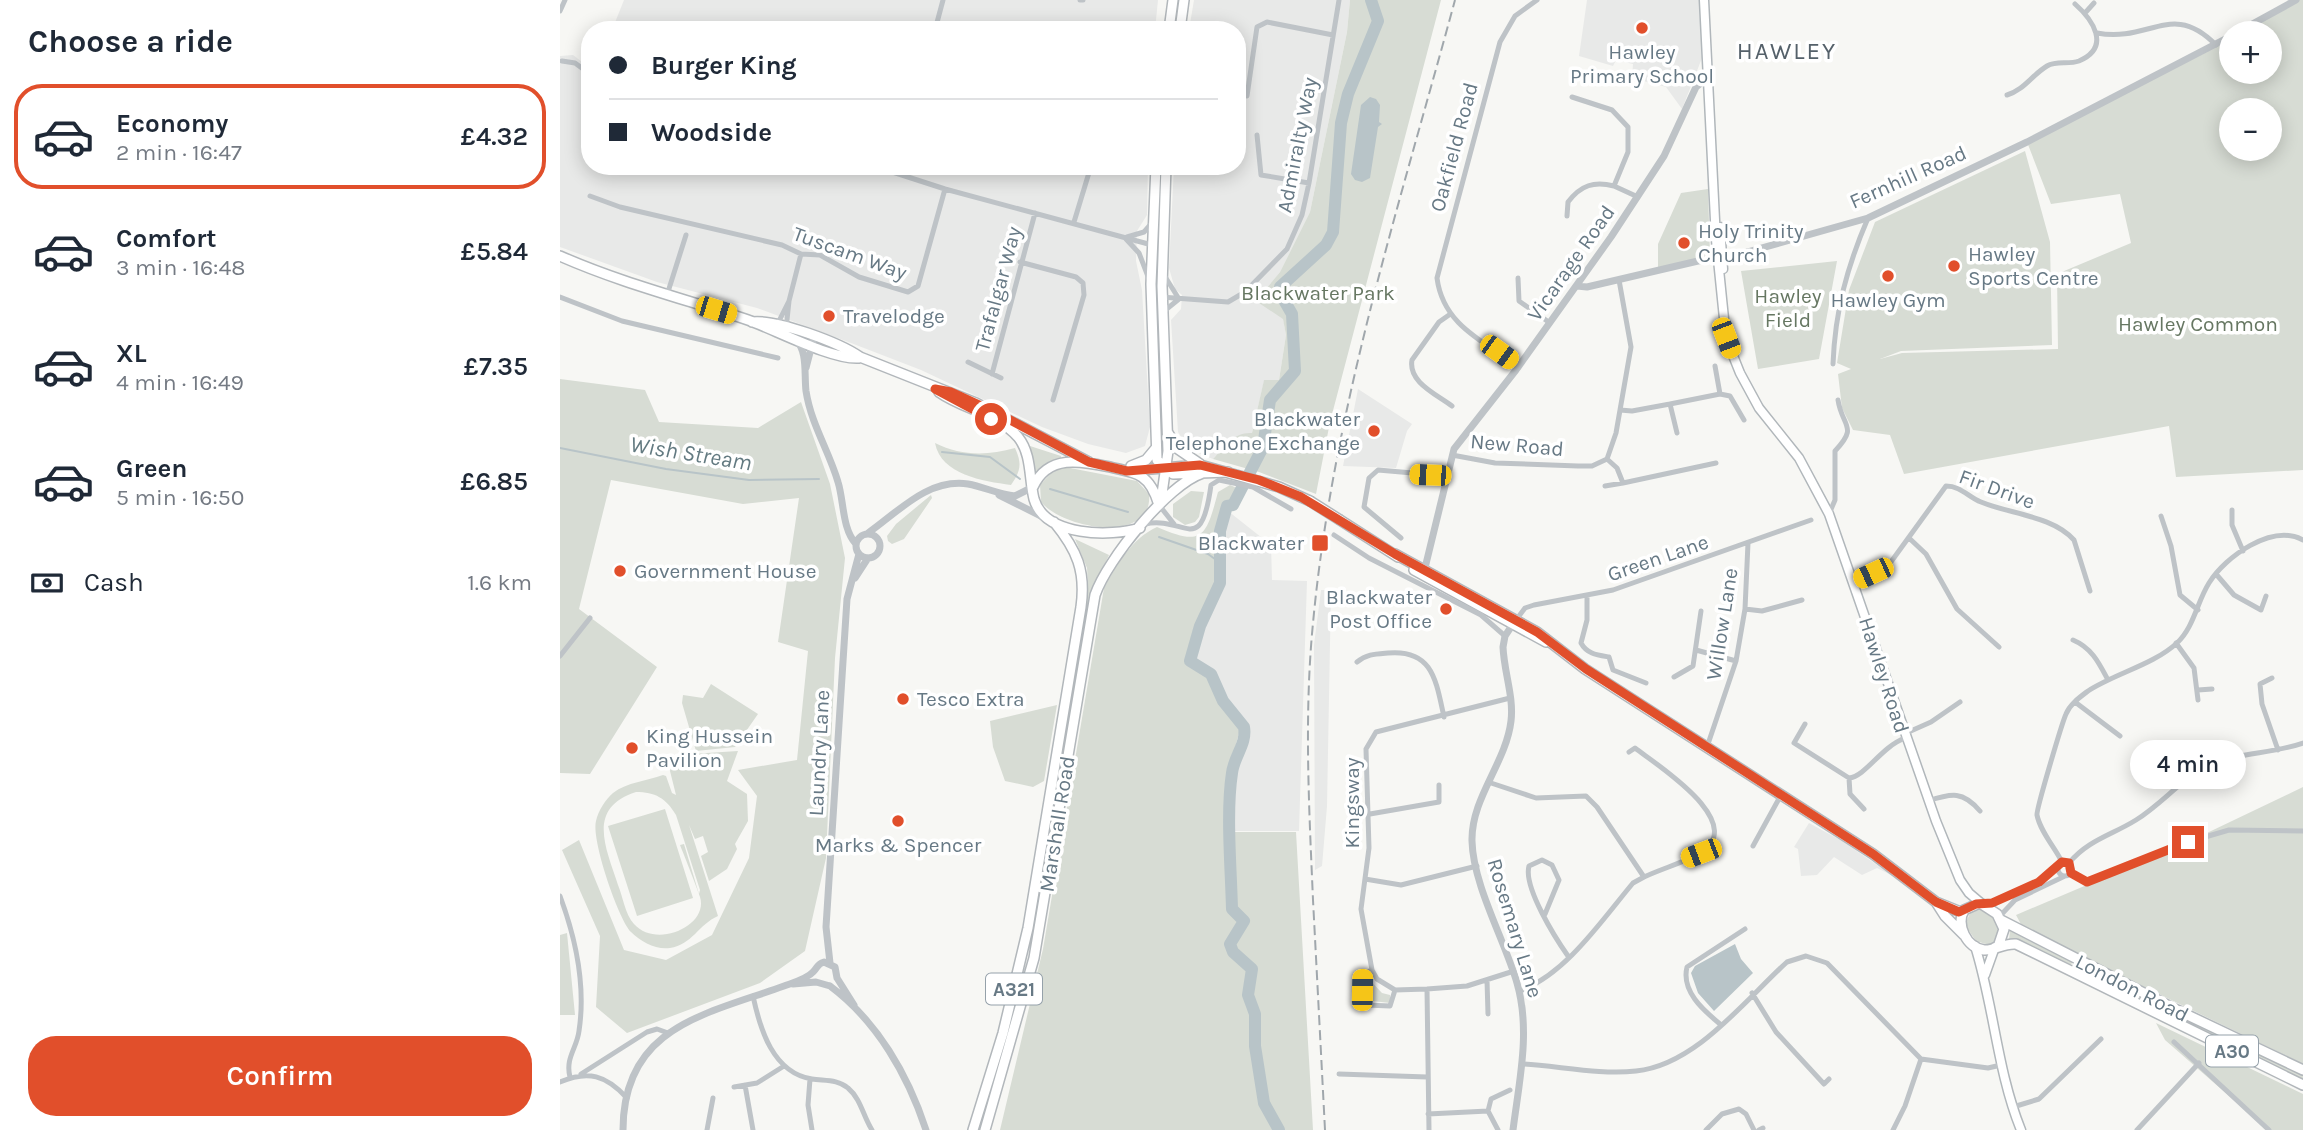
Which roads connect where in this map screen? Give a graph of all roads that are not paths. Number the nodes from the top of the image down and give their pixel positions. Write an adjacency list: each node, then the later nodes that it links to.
1 (565, 0): 11 (street)
2 (943, 0): 13 (street)
3 (1173, 0): 14 (main road)
4 (1184, 0): 15 (main road)
5 (1339, 0): 18 (street, Admiralty Way)
6 (1537, 0): 61 (street, Oakfield Road)
7 (1704, 0): 23 (main road, Hawley Road)
8 (2297, 0): 16 (street)
9 (2094, 3): 12 (street)
10 (2075, 4): 12 (street)
11 (560, 11)
12 (2085, 13): 17 (street)
13 (937, 21)
14 (1170, 21)
15 (1181, 21)
16 (2258, 21)
17 (2098, 33): 20 (street); 24 (street)
18 (1333, 35): 25 (street); 32 (street, Admiralty Way)
19 (2219, 43): 20 (street, Fernhill Road)
20 (2216, 45): 39 (street, Fernhill Road)
21 (561, 59): 22 (street)
22 (581, 67)
23 (1709, 77): 36 (street, Vicarage Road); 48 (main road, Hawley Road)
24 (2007, 95)
25 (1247, 96)
26 (1572, 97): 33 (street)
27 (1257, 135): 32 (street)
28 (911, 175): 34 (street)
29 (1088, 175): 40 (street)
30 (1156, 175): 41 (main road)
31 (1166, 175): 45 (main road)
32 (1309, 183): 59 (street, Admiralty Way)
33 (1614, 186): 36 (street); 38 (street)
34 (945, 189): 37 (street); 46 (street, Tuscam Way)
35 (590, 196): 46 (street, Tuscam Way)
36 (1638, 197): 54 (street, Vicarage Road)
37 (1035, 213): 40 (street); 49 (street, Trafalgar Way)
38 (1567, 216)
39 (1868, 218): 48 (street, Fernhill Road); 68 (street)
40 (1074, 222): 43 (street)
41 (1153, 222): 43 (street); 44 (main road)
42 (686, 235): 55 (street)
43 (1124, 237): 44 (street); 53 (street)
44 (1152, 245): 45 (main road); 53 (main road)
45 (1163, 247): 50 (main road)
46 (801, 254): 63 (street)
47 (560, 256): 55 (main road)
48 (1720, 258): 52 (street, Fernhill Road); 103 (main road, Hawley Road)
49 (1020, 262): 72 (street, Trafalgar Way); 76 (street)
50 (1163, 271): 58 (main road); 59 (street)
51 (1518, 278): 62 (street)
52 (1619, 280): 54 (street, Fernhill Road); 80 (street)
53 (1151, 284): 56 (main road)
54 (1577, 286): 62 (street, Vicarage Road)
55 (667, 295): 63 (main road)
56 (1151, 296): 58 (street, Admiralty Way); 84 (main road)
57 (560, 297): 66 (street)
58 (1162, 297): 59 (street, Admiralty Way); 60 (main road)
59 (1179, 299): 60 (street)
60 (1162, 313): 82 (main road)
61 (1449, 315): 70 (street); 79 (street)
62 (1550, 323): 70 (street, Vicarage Road)
63 (780, 330): 64 (main road); 65 (main road)
64 (795, 339): 65 (main road); 71 (street)
65 (813, 341): 71 (street); 74 (main road)
66 (778, 358)
67 (968, 362): 72 (street, Trafalgar Way)
68 (1833, 364)
69 (1715, 366): 75 (street)
70 (1519, 367): 85 (street, Vicarage Road)
71 (804, 372): 116 (street)
72 (992, 374): 73 (street, Trafalgar Way)
73 (1001, 378)
74 (935, 389): 87 (main road); 97 (main road)
75 (1720, 394): 78 (street); 81 (street)
76 (1053, 400)
77 (1838, 400): 103 (street)
78 (1670, 404): 80 (street); 83 (street)
79 (1452, 406)
80 (1620, 410): 86 (street)
81 (1744, 420)
82 (1167, 431): 89 (main road); 90 (main road)
83 (1677, 433)
84 (1156, 446): 89 (main road); 91 (main road)
85 (1452, 455): 86 (street, New Road); 92 (street, Vicarage Road)
86 (1607, 459): 95 (street)
87 (1089, 462): 91 (main road); 97 (main road)
88 (1716, 463): 95 (street)
89 (1166, 467): 90 (main road); 91 (main road); 99 (main road)
90 (1202, 469): 93 (main road); 99 (main road)
91 (1123, 470): 99 (main road)
92 (1447, 475): 112 (street); 121 (street, Vicarage Road)
93 (1229, 477): 94 (street); 94 (main road); 108 (street)
94 (1256, 484): 101 (street); 121 (main road, bridge)
95 (1623, 484): 96 (street)
96 (1605, 486)
97 (1033, 487): 98 (street); 106 (main road, Marshall Road)
98 (995, 493): 100 (street); 106 (street)
99 (1160, 503): 107 (main road, Marshall Road); 108 (street)
100 (902, 508): 109 (street); 111 (street)
101 (1291, 509)
102 (2232, 510): 117 (street)
103 (1829, 514): 123 (main road, Hawley Road)
104 (2161, 516): 129 (street)
105 (1811, 520): 115 (street, Green Lane)
106 (1052, 521): 107 (main road); 242 (main road, Marshall Road / A321)
107 (1143, 525): 108 (street); 243 (main road, Marshall Road / A321)
108 (1176, 526)
109 (868, 533): 111 (street); 116 (street)
110 (1334, 535): 121 (street)
111 (878, 538): 119 (street)
112 (1401, 538)
113 (1909, 538): 123 (street, Fir Drive); 124 (street, Fir Drive); 137 (street)
114 (2303, 540): 117 (street)
115 (1748, 543): 125 (street, Green Lane); 128 (street, Willow Lane)
116 (856, 544): 118 (street)
117 (2243, 551): 120 (street)
118 (859, 554): 119 (street); 122 (street, Laundry Lane)
119 (868, 558): 122 (street, Laundry Lane)
120 (2216, 574): 126 (street); 129 (street)
121 (1423, 576): 131 (main road); 133 (main road)
122 (852, 582): 185 (street, Laundry Lane)
123 (1854, 582): 154 (main road, Hawley Road)
124 (2090, 591)
125 (1587, 596): 133 (street, Green Lane); 145 (street)
126 (2266, 596)
127 (1802, 600): 128 (street)
128 (1745, 608): 140 (street, Willow Lane)
129 (2198, 610): 136 (street)
130 (1700, 611): 138 (street)
131 (1483, 613): 133 (main road); 134 (street)
132 (590, 618): 139 (street)
133 (1514, 623): 134 (street); 157 (main road)
134 (1506, 636): 148 (street, Rosemary Lane)
135 (2073, 640): 144 (street)
136 (2176, 643): 144 (street); 147 (street)
137 (1999, 647)
138 (1696, 650): 140 (street); 142 (street)
139 (560, 656)
140 (1736, 661): 157 (street, Willow Lane)
141 (1357, 662): 152 (street)
142 (1675, 677)
143 (2272, 678): 158 (street)
144 (2108, 680): 151 (street)
145 (1646, 683)
146 (2211, 689): 147 (street)
147 (2198, 690): 149 (street)
148 (1510, 698): 152 (street, Kingsway); 161 (street, Rosemary Lane)
149 (2199, 699)
150 (1960, 702): 154 (street)
151 (2075, 702): 155 (street); 172 (street)
152 (1444, 717): 169 (street, Kingsway)
153 (1805, 724): 160 (street)
154 (1904, 736): 160 (street); 164 (main road, Hawley Road)
155 (2120, 736)
156 (2303, 743): 158 (street)
157 (1707, 747): 163 (main road)
158 (2278, 750): 172 (street)
159 (1629, 752): 176 (street)
160 (1849, 778): 166 (street)
161 (1488, 782): 173 (street, Rosemary Lane); 176 (street)
162 (1439, 785): 165 (street)
163 (1782, 795): 171 (street); 180 (main road)
164 (1928, 801): 167 (street); 178 (main road, Hawley Road)
165 (1439, 802): 168 (street); 169 (street)
166 (1864, 809)
167 (1980, 811)
168 (1440, 813)
169 (1370, 814): 177 (street, Kingsway)
170 (2303, 831): 175 (street)
171 (1753, 846)
172 (2066, 862): 174 (street); 175 (street)
173 (1476, 866): 177 (street); 194 (street, Rosemary Lane)
174 (2057, 869): 175 (street); 181 (street)
175 (2068, 875): 184 (street)
176 (1644, 877): 190 (street)
177 (1365, 879): 193 (street, Kingsway)
178 (1969, 893): 181 (main road, Hawley Road); 182 (main road, Hawley Road)
179 (560, 897): 221 (street)
180 (1936, 902): 182 (main road); 187 (main road)
181 (1984, 904): 182 (main road); 184 (main road, A30)
182 (1966, 909): 187 (main road)
183 (1545, 914): 183 (street); 190 (street)
184 (2000, 918): 189 (main road); 218 (main road, London Road / A30)
185 (826, 927): 191 (street, Laundry Lane); 192 (street, Laundry Lane)
186 (1745, 929): 209 (street)
187 (1965, 936): 188 (main road)
188 (1975, 946): 189 (main road, A30); 196 (main road)
189 (1997, 946): 196 (main road); 227 (main road, London Road / A30)
190 (1568, 956): 204 (street)
191 (830, 963): 192 (street); 197 (street)
192 (818, 964): 195 (street)
193 (1372, 970): 203 (street); 203 (street, Kingsway)
194 (1514, 971): 198 (street); 204 (street, Rosemary Lane)
195 (813, 972): 199 (street); 200 (street)
196 (1985, 975): 216 (main road)
197 (837, 978): 201 (street); 207 (street)
198 (1486, 980): 202 (street); 208 (street)
199 (816, 982): 200 (street); 201 (street)
200 (786, 985): 206 (street)
201 (830, 986): 207 (street)
202 (1427, 989): 203 (street); 222 (street)
203 (1395, 990)
204 (1520, 991): 215 (street, Rosemary Lane)
205 (1752, 993): 209 (street); 213 (street); 225 (street)
206 (753, 996): 210 (street); 217 (street)
207 (854, 1005): 241 (street)
208 (1488, 1014)
209 (1720, 1024): 215 (street)
210 (667, 1033): 219 (street); 230 (street)
211 (2101, 1039): 232 (street)
212 (2174, 1042): 214 (street)
213 (1921, 1059): 216 (street); 248 (street)
214 (2199, 1063): 250 (street); 251 (street)
215 (1522, 1064): 246 (street, Rosemary Lane)
216 (2001, 1065): 232 (main road)
217 (784, 1066): 223 (street); 226 (street)
218 (2303, 1070)
219 (581, 1074): 221 (street); 230 (street)
220 (1339, 1074): 222 (street)
221 (570, 1077): 224 (street)
222 (1427, 1077): 234 (street)
223 (810, 1079): 239 (street); 240 (street)
224 (560, 1082)
225 (1824, 1084)
226 (745, 1085): 228 (street); 238 (street)
227 (2303, 1085)
228 (734, 1087)
229 (1510, 1090): 233 (street)
230 (627, 1098): 236 (street)
231 (713, 1098): 237 (street)
232 (2013, 1107): 249 (main road)
233 (1489, 1111): 234 (street); 245 (street)
234 (1428, 1114): 244 (street)
235 (1759, 1129): 247 (street)
236 (623, 1130)
237 (707, 1130)
238 (753, 1130)
239 (812, 1130)
240 (872, 1130)
241 (926, 1130)
242 (973, 1130)
243 (985, 1130)
244 (1429, 1130)
245 (1498, 1130)
246 (1513, 1130)
247 (1706, 1130)
248 (1893, 1130)
249 (2021, 1130)
250 (2137, 1130)
251 (2269, 1130)

